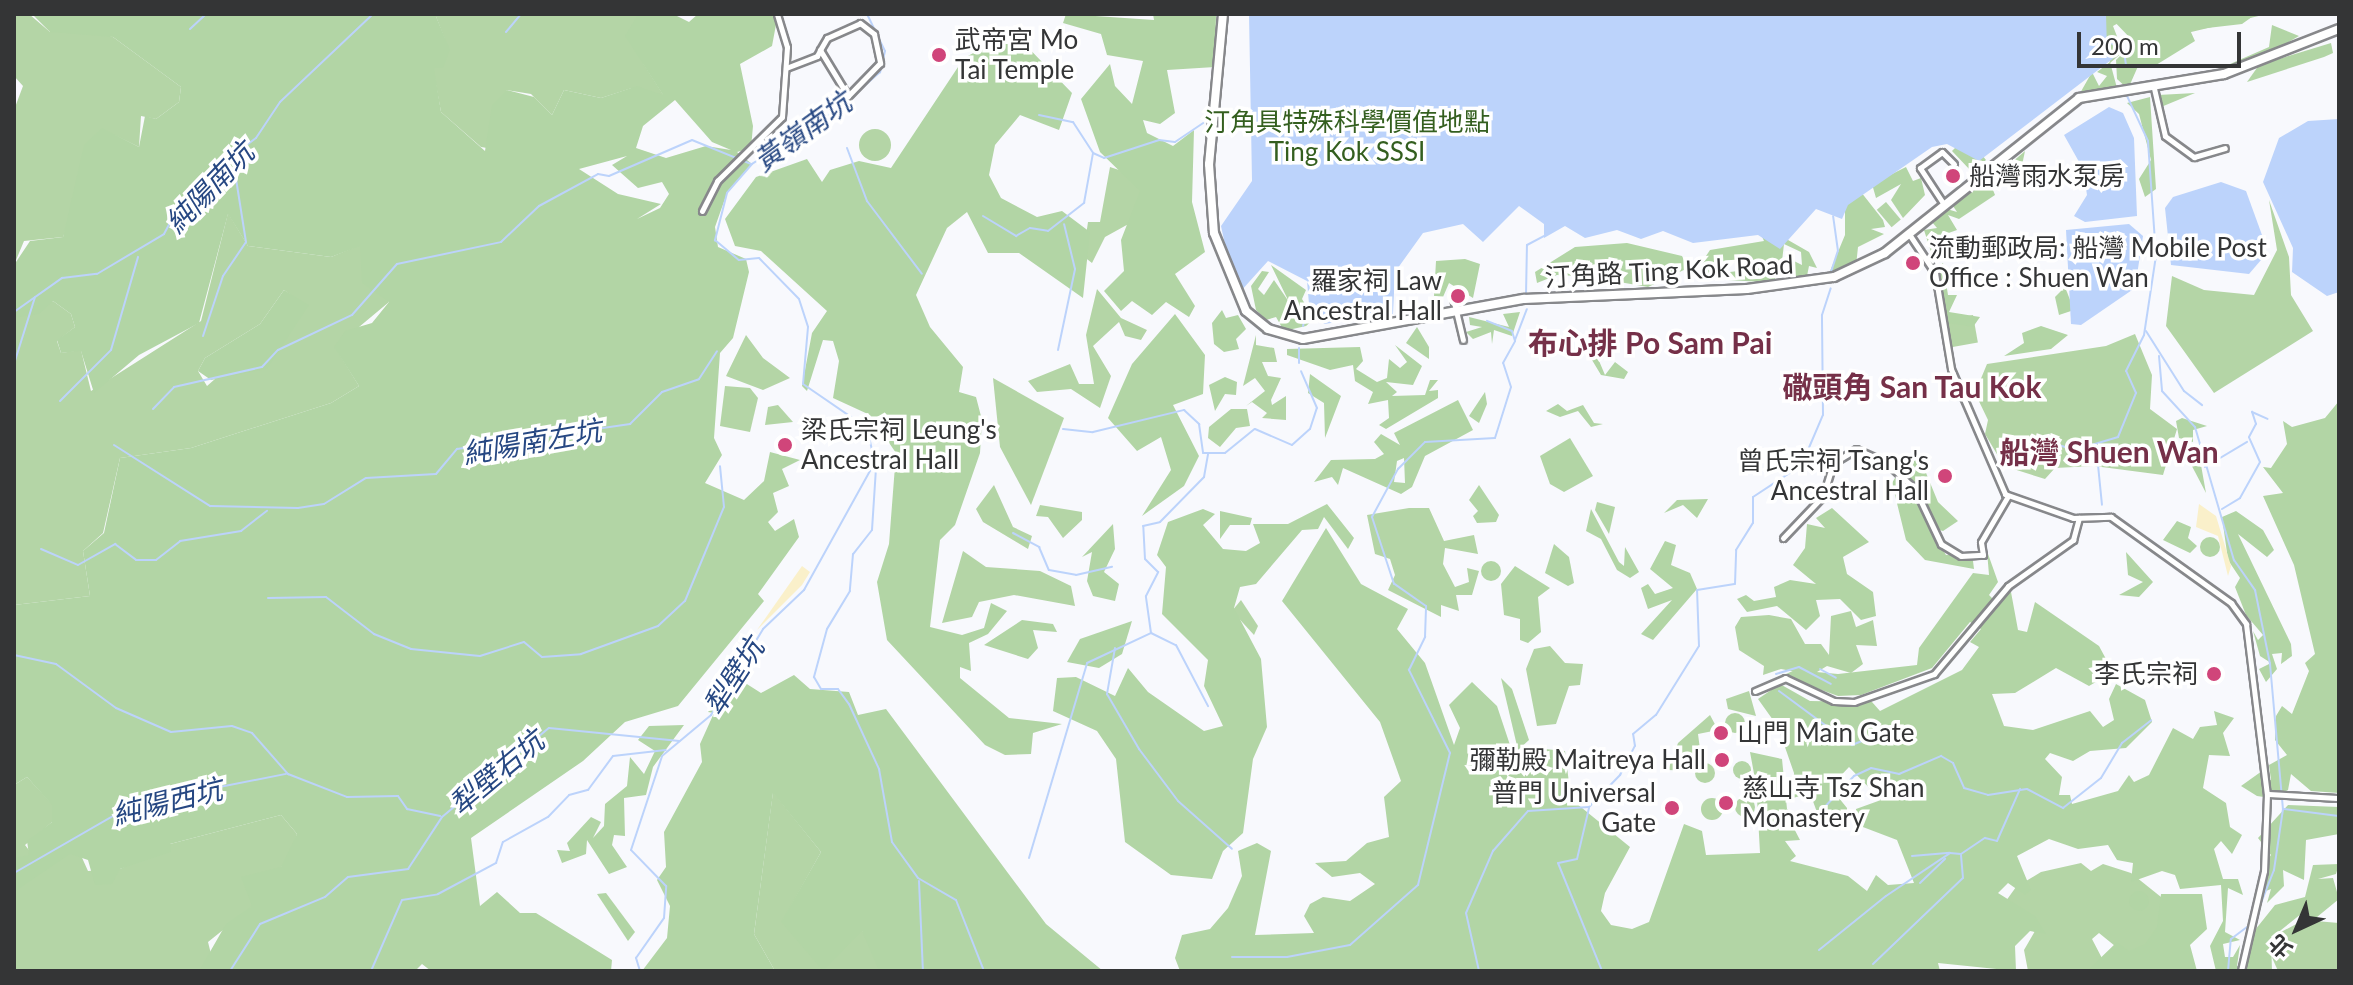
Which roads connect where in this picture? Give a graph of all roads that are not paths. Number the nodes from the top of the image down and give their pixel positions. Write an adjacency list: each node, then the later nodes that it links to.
1 (777, 14): 5 (street)
2 (1223, 14): 13 (main road, 汀角路 Ting Kok Road)
3 (2339, 29): 6 (main road, 汀角路 Ting Kok Road)
4 (820, 50): 4 (street); 5 (street)
5 (786, 68): 10 (street)
6 (2153, 84): 7 (street); 9 (main road, 汀角路 Ting Kok Road)
7 (2225, 148)
8 (1954, 164): 9 (street)
9 (1943, 203): 11 (main road, 汀角路 Ting Kok Road)
10 (702, 211)
11 (1909, 234): 13 (main road, 汀角路 Ting Kok Road); 15 (street)
12 (1453, 298): 13 (street)
13 (1450, 308): 14 (street)
14 (1463, 340)
15 (2008, 496): 16 (street); 17 (street)
16 (2079, 518): 18 (street); 19 (street)
17 (1783, 538)
18 (1755, 691)
19 (2267, 794): 20 (street); 21 (street)
20 (2339, 798)
21 (2241, 971)

